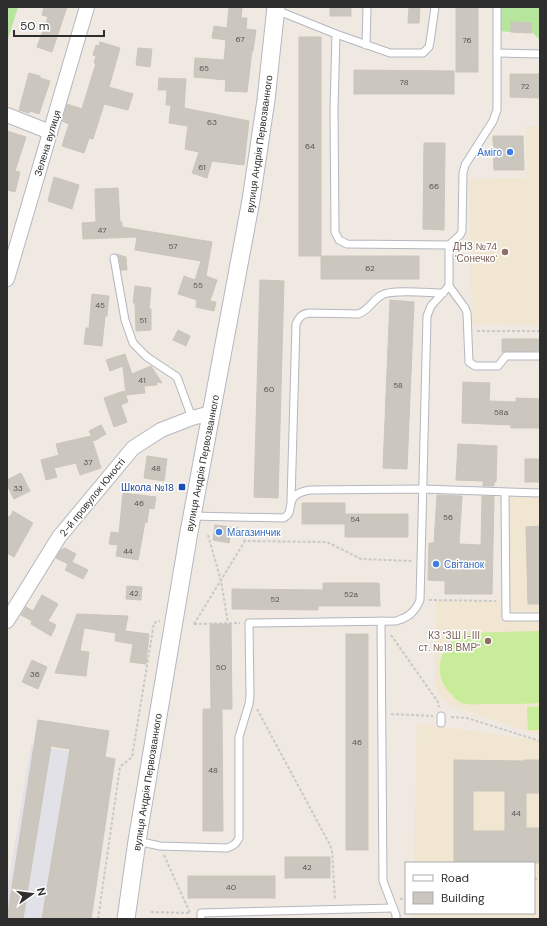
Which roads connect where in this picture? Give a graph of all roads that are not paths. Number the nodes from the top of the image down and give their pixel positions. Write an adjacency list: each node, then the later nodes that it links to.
1 (88, 7): 11 (street, Зелена вулиця)
2 (366, 7): 7 (lane)
3 (435, 7): 7 (lane)
4 (497, 7): 8 (lane)
5 (276, 9): 6 (lane); 18 (street, вулиця Андрія Первозванного)
6 (336, 34): 7 (lane); 12 (lane)
7 (366, 45)
8 (497, 53): 9 (lane); 12 (lane)
9 (540, 54)
10 (7, 115): 11 (street)
11 (50, 132): 14 (street, Зелена вулиця)
12 (449, 245): 15 (lane)
13 (114, 258): 19 (lane)
14 (7, 280)
15 (450, 286): 16 (lane); 17 (lane)
16 (443, 294): 20 (lane); 23 (lane)
17 (540, 356)
18 (211, 413): 19 (street, 2-й провулок Юності); 24 (street, вулиця Андрія Первозванного)
19 (192, 418): 26 (street, 2-й провулок Юності)
20 (423, 489): 21 (lane); 23 (lane); 27 (lane)
21 (506, 492): 22 (lane); 25 (lane)
22 (540, 493)
23 (291, 501): 24 (lane)
24 (192, 516): 28 (street, вулиця Андрія Первозванного)
25 (540, 617)
26 (7, 620)
27 (381, 621): 28 (lane); 29 (lane)
28 (137, 841): 31 (street, вулиця Андрія Первозванного)
29 (393, 908): 30 (lane); 32 (lane)
30 (201, 916)
31 (126, 919)
32 (396, 919)

